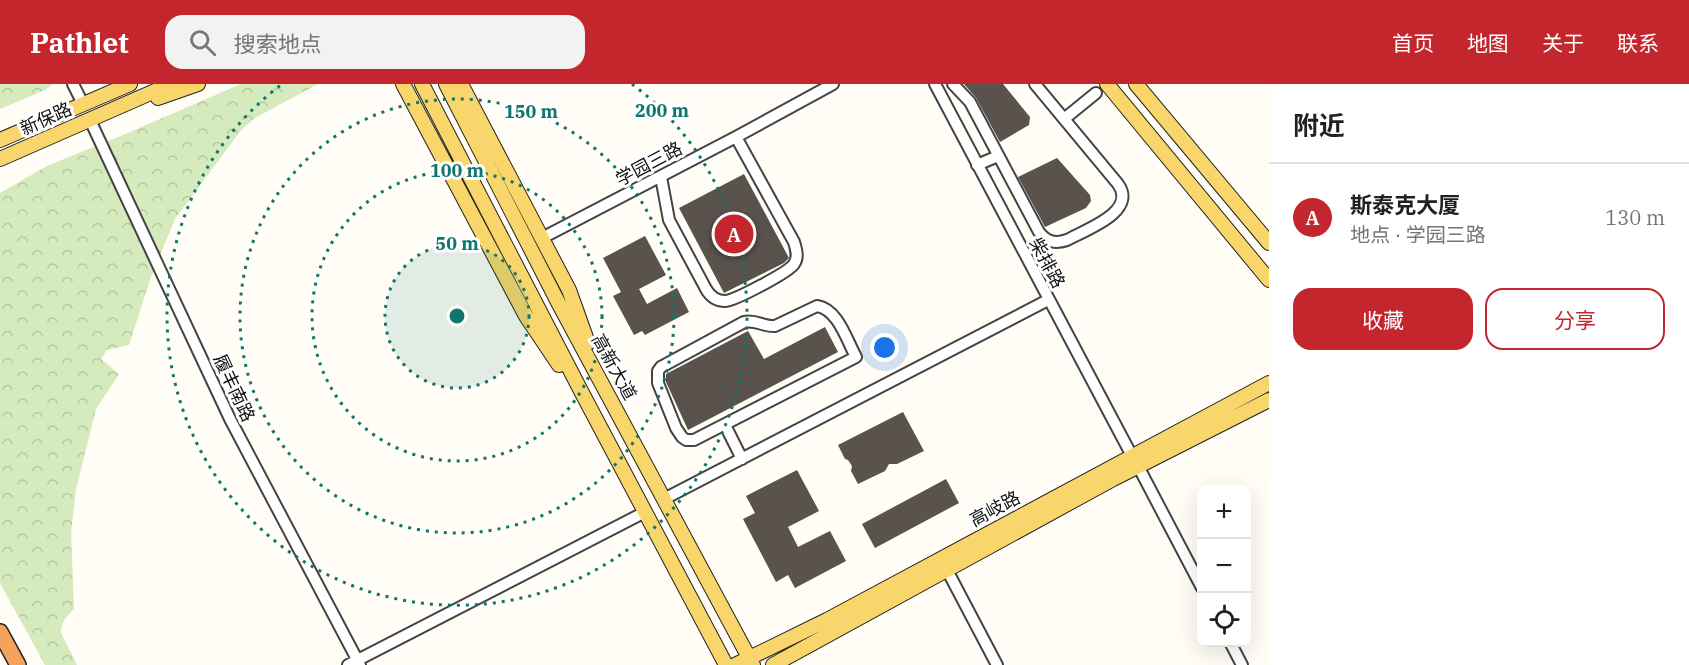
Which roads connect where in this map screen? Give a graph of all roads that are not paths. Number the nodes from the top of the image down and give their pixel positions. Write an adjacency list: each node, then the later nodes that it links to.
1 (74, 84): 15 (street)
2 (130, 84): 15 (main road, 新保路)
3 (171, 84): 17 (main road, 新保路)
4 (198, 84): 17 (main road)
5 (403, 84): 30 (main road)
6 (422, 84): 30 (main road)
7 (446, 84): 28 (main road, 高新大道)
8 (461, 84): 24 (main road)
9 (833, 84): 18 (street, 学园三路)
10 (935, 84): 22 (street, 柴排路)
11 (953, 84): 20 (street)
12 (1035, 84): 16 (street)
13 (1136, 84): 25 (main road)
14 (1101, 88): 16 (street); 26 (main road)
15 (83, 104): 19 (main road, 新保路)
16 (1064, 119): 20 (street)
17 (90, 120): 21 (main road, 新保路); 42 (street, 履丰南路)
18 (736, 137): 23 (street, 学园三路); 23 (street)
19 (0, 140)
20 (998, 156): 22 (street)
21 (0, 159)
22 (977, 165): 27 (street, 柴排路)
23 (662, 177): 24 (street, 学园三路)
24 (542, 238): 28 (main road)
25 (1269, 243)
26 (1269, 280)
27 (1048, 300): 33 (street); 34 (street, 柴排路)
28 (601, 379): 35 (main road, 高新大道)
29 (1269, 382): 34 (main road, 高岐路)
30 (581, 391): 36 (main road)
31 (1269, 400): 34 (main road, 高岐路)
32 (725, 425): 32 (street); 33 (street)
33 (742, 459): 35 (street)
34 (1135, 461): 37 (main road, 高岐路); 38 (street, 柴排路); 41 (main road, 高岐路)
35 (664, 499): 41 (main road, 高新大道)
36 (645, 512): 42 (street); 44 (main road)
37 (947, 570): 46 (main road, 高岐路); 47 (street)
38 (1197, 579)
39 (0, 632): 43 (highway)
40 (1233, 647): 48 (street)
41 (751, 662): 45 (main road, 高岐路)
42 (355, 663)
43 (18, 665)
44 (726, 665)
45 (735, 665)
46 (773, 665)
47 (997, 665)
48 (1242, 665)

